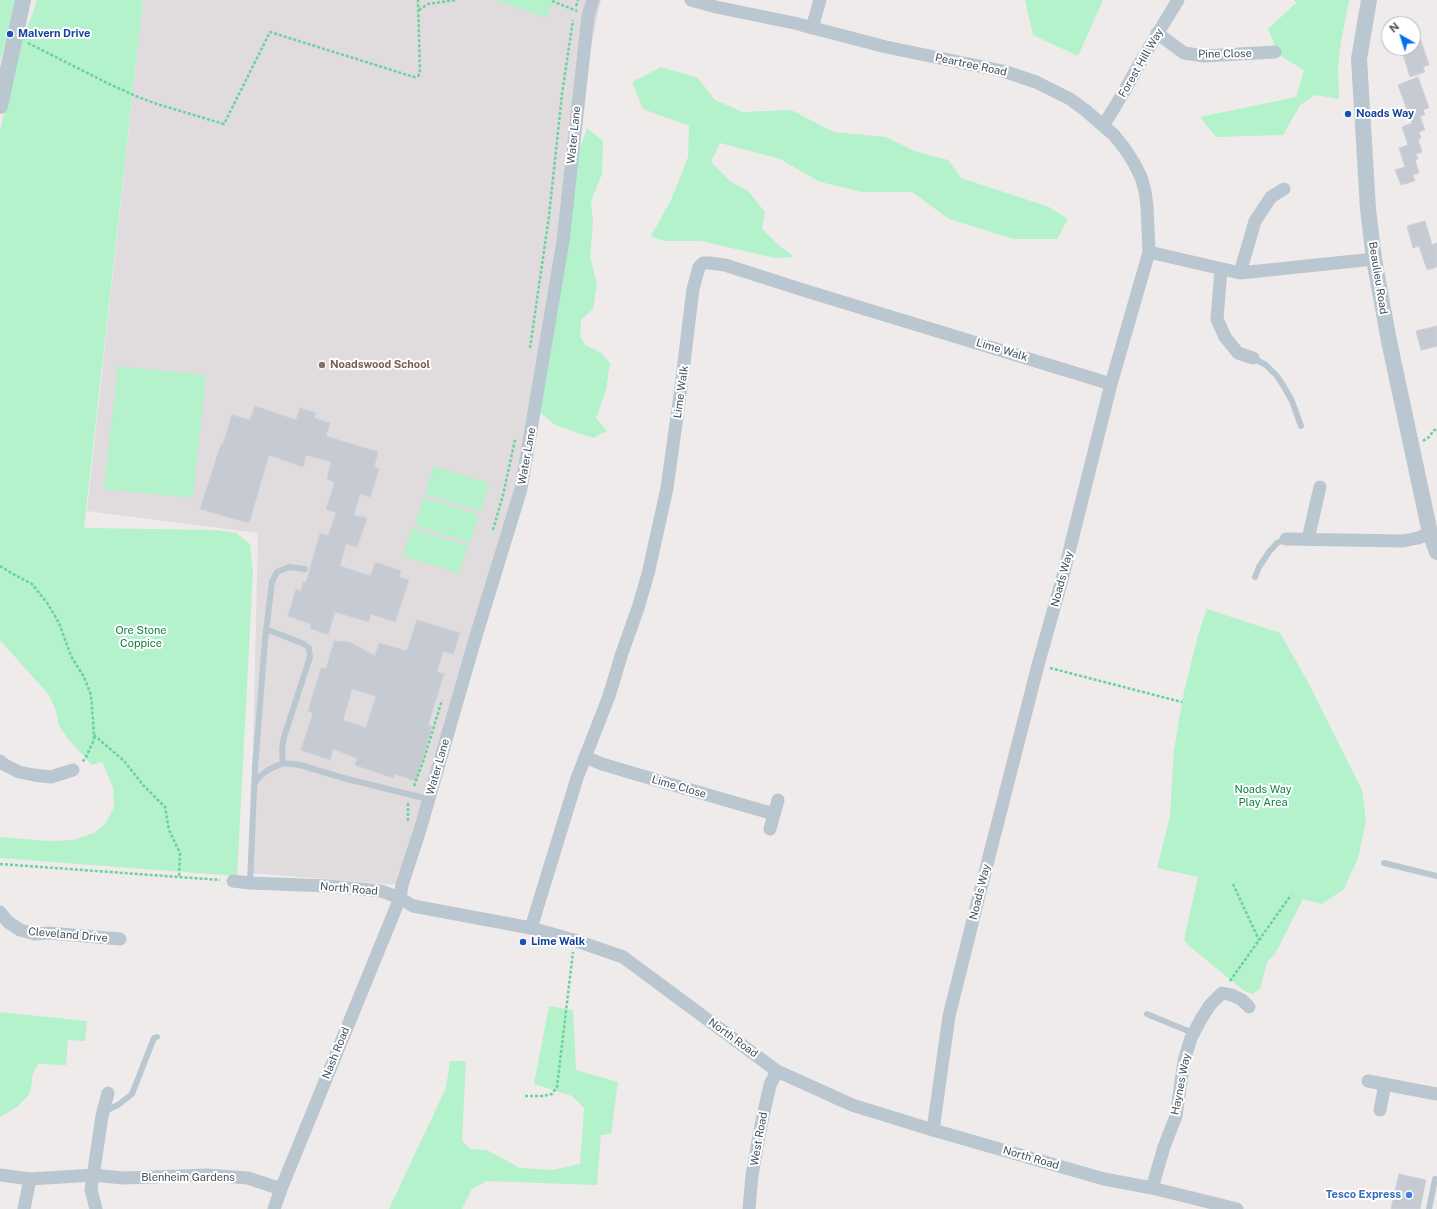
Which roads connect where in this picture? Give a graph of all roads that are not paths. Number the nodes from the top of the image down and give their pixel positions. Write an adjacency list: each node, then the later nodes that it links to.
1 (23, 0): 10 (street)
2 (593, 0): 33 (street, Water Lane)
3 (691, 0): 7 (street, Peartree Road)
4 (820, 0): 7 (street)
5 (1178, 0): 8 (street, Forest Hill Way)
6 (1369, 0): 14 (street, Beaulieu Road)
7 (812, 28): 11 (street, Peartree Road)
8 (1158, 33): 9 (street, Pine Close); 11 (street, Forest Hill Way)
9 (1275, 52)
10 (0, 106)
11 (1102, 124): 13 (street, Peartree Road)
12 (1284, 189): 16 (street)
13 (1149, 252): 15 (street); 18 (street, Noads Way)
14 (1374, 259): 16 (street); 21 (street, Beaulieu Road)
15 (1221, 269): 16 (street); 17 (street)
16 (1240, 273)
17 (1253, 358): 19 (lane)
18 (1111, 384): 28 (street, Lime Walk); 56 (street, Noads Way)
19 (1301, 426)
20 (1320, 487): 23 (street)
21 (1430, 533): 23 (street); 24 (street, Beaulieu Road)
22 (1286, 539): 23 (street); 26 (lane)
23 (1308, 539)
24 (1437, 552)
25 (305, 569): 27 (lane)
26 (1255, 577)
27 (266, 629): 30 (lane); 32 (lane)
28 (585, 757): 35 (street, Lime Close); 43 (street, Lime Walk)
29 (0, 761): 31 (street)
30 (283, 762): 32 (lane); 33 (lane)
31 (73, 770)
32 (254, 785): 40 (lane)
33 (428, 799): 41 (street, Water Lane)
34 (778, 800): 35 (street)
35 (774, 814): 36 (street)
36 (770, 829)
37 (1384, 863): 38 (lane)
38 (1437, 876)
39 (233, 880): 40 (street, North Road)
40 (250, 883): 41 (street, North Road)
41 (400, 898): 43 (street, North Road); 62 (street, Nash Road)
42 (0, 912): 44 (street, Cleveland Drive)
43 (531, 928): 49 (street, North Road)
44 (120, 939)
45 (1248, 1007): 47 (street, Haynes Way)
46 (1147, 1014): 47 (lane)
47 (1194, 1033): 61 (street, Haynes Way)
48 (157, 1037): 55 (lane)
49 (777, 1071): 56 (street, North Road); 67 (street, West Road)
50 (1368, 1081): 51 (street)
51 (1385, 1084): 53 (street); 54 (street)
52 (108, 1093): 55 (street)
53 (1437, 1094)
54 (1380, 1110)
55 (103, 1112): 58 (street)
56 (933, 1130): 61 (street, North Road)
57 (0, 1175): 59 (street, Blenheim Gardens)
58 (93, 1175): 59 (street, Blenheim Gardens); 62 (street, Blenheim Gardens); 65 (street)
59 (30, 1179): 64 (street)
60 (1437, 1180): 69 (lane)
61 (1152, 1188): 63 (street, North Road)
62 (281, 1189): 66 (street, Nash Road)
63 (1187, 1203): 68 (street, North Road)
64 (24, 1209)
65 (96, 1209)
66 (274, 1209)
67 (749, 1209)
68 (1237, 1209)
69 (1429, 1209)

